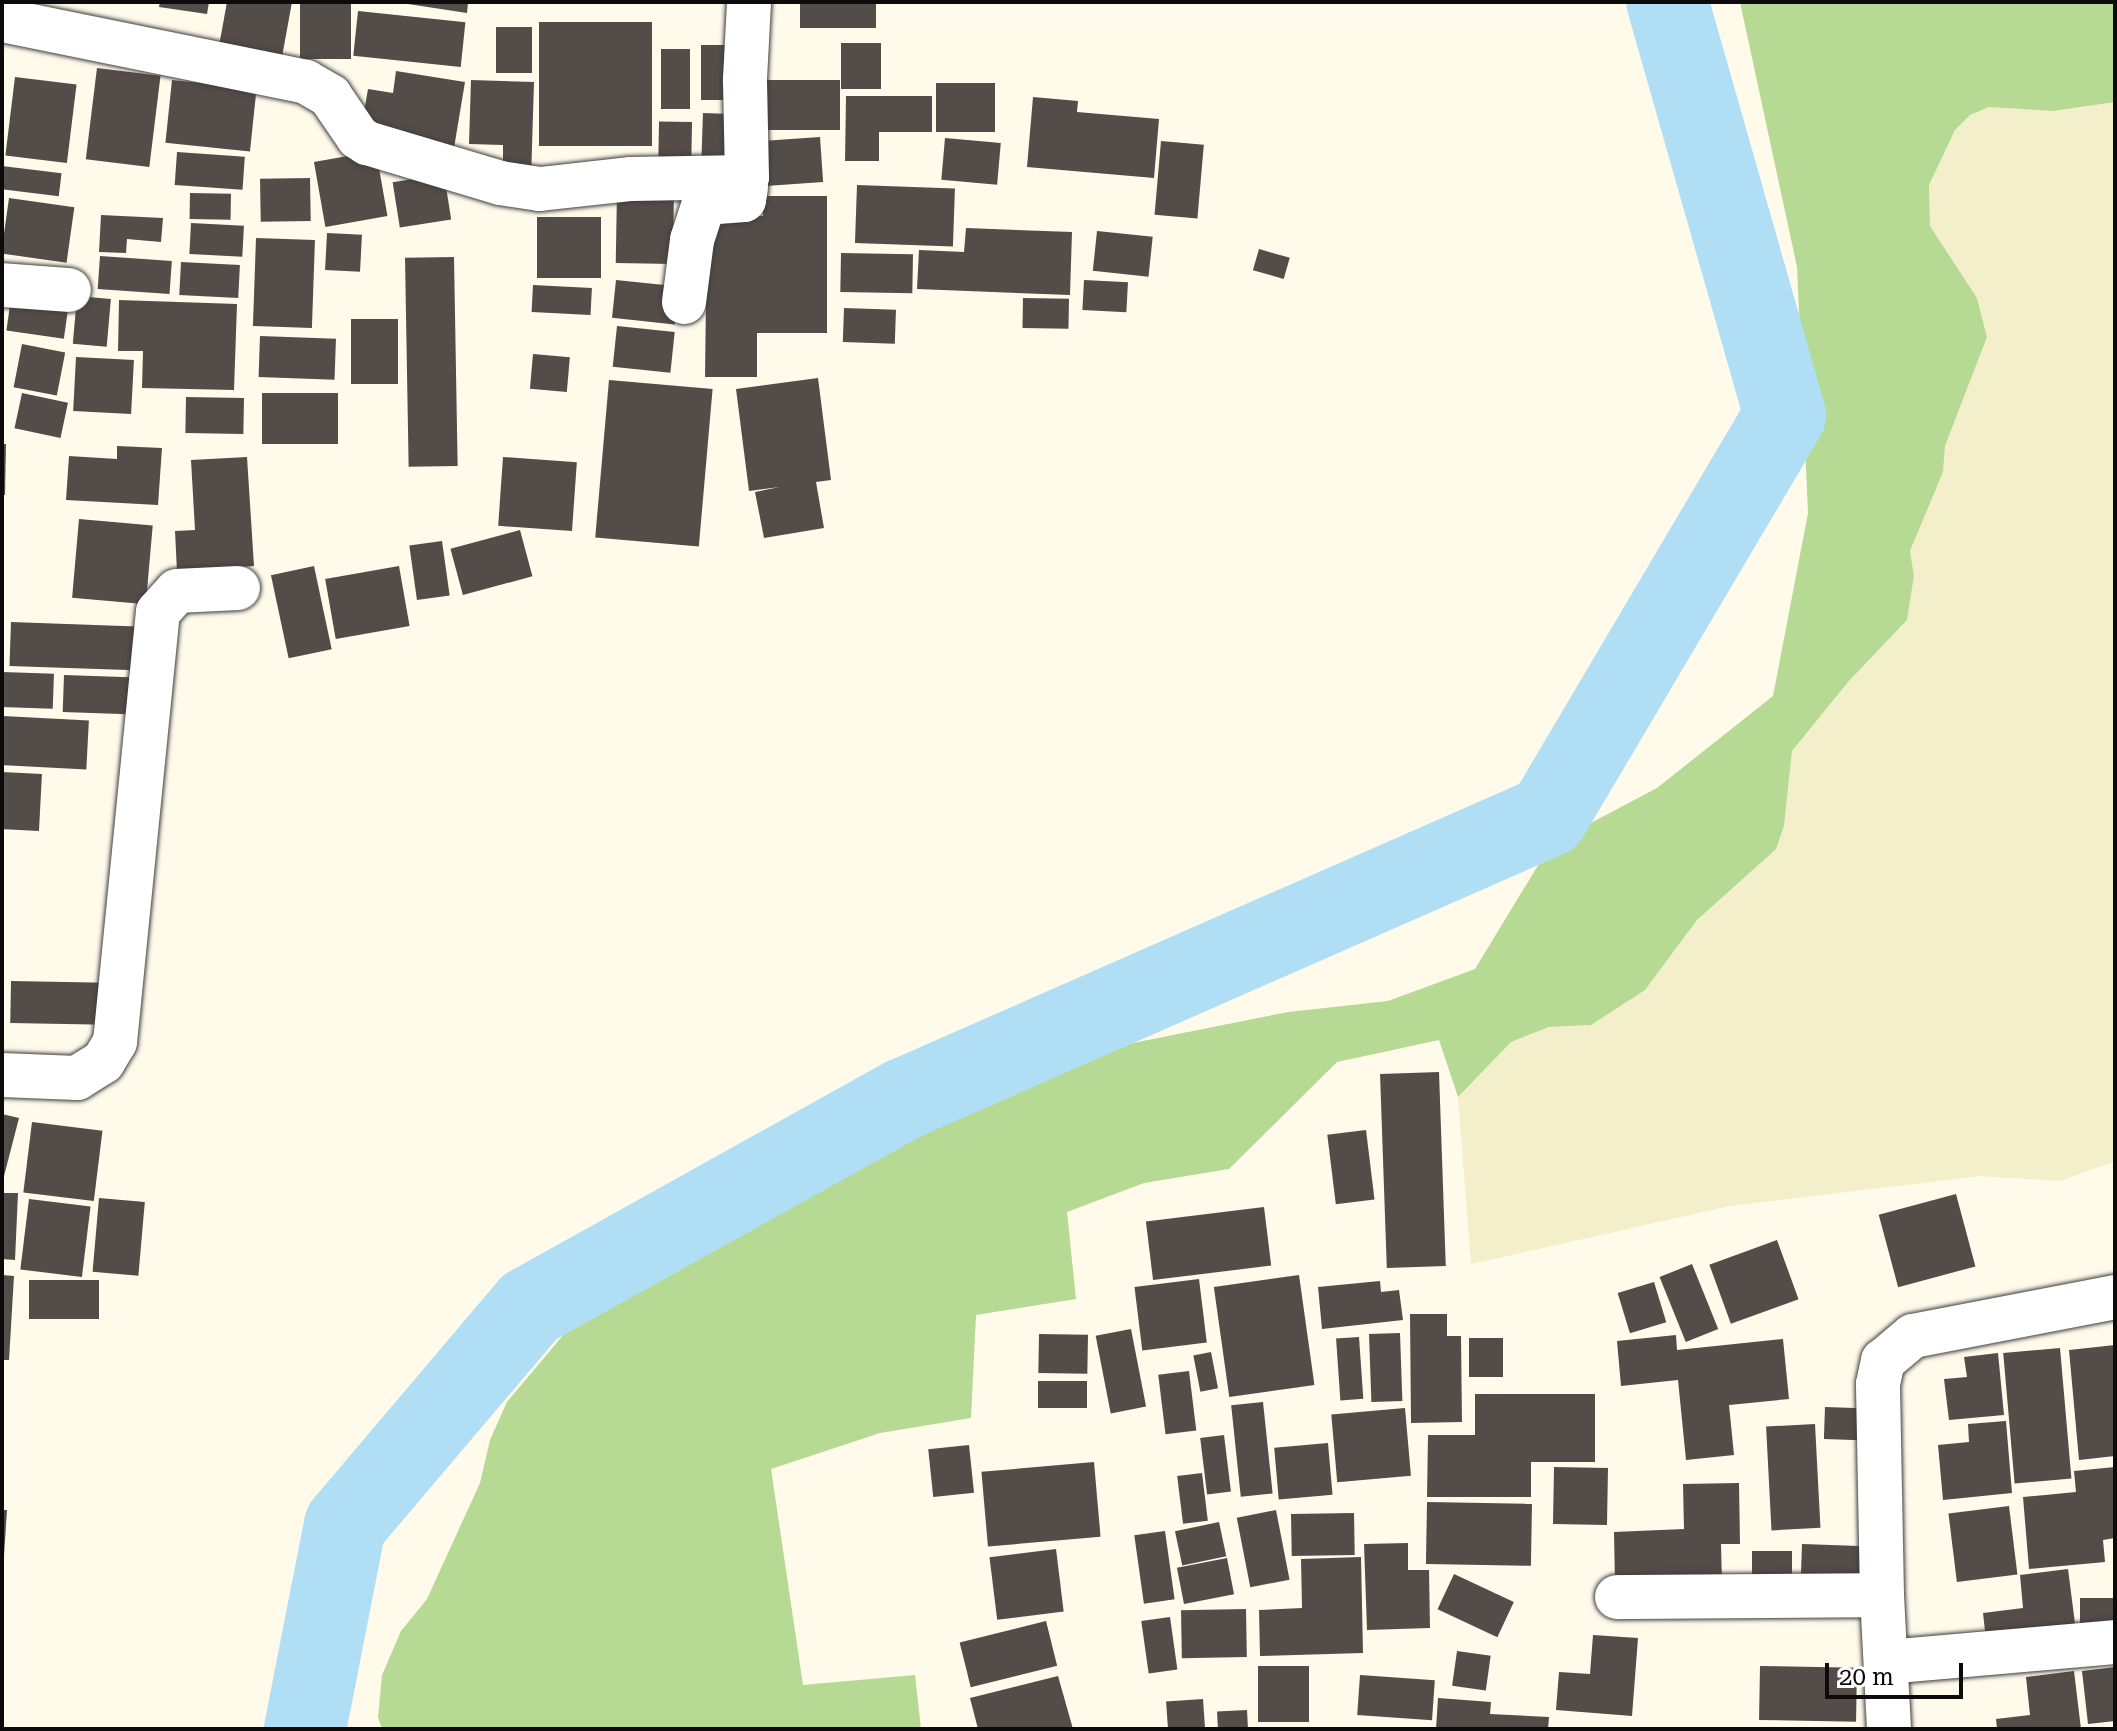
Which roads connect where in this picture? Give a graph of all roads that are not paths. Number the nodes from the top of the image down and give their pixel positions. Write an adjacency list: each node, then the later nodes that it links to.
1 (749, 2): 3 (street)
2 (2, 20): 3 (street)
3 (747, 177): 6 (street)
4 (2, 285): 5 (street)
5 (69, 290)
6 (684, 302)
7 (238, 588): 8 (street)
8 (2, 1075)
9 (2115, 1297): 10 (street)
10 (1882, 1595): 11 (street); 13 (street)
11 (1617, 1597)
12 (2115, 1642): 13 (street)
13 (1887, 1662): 14 (street)
14 (1889, 1729)

